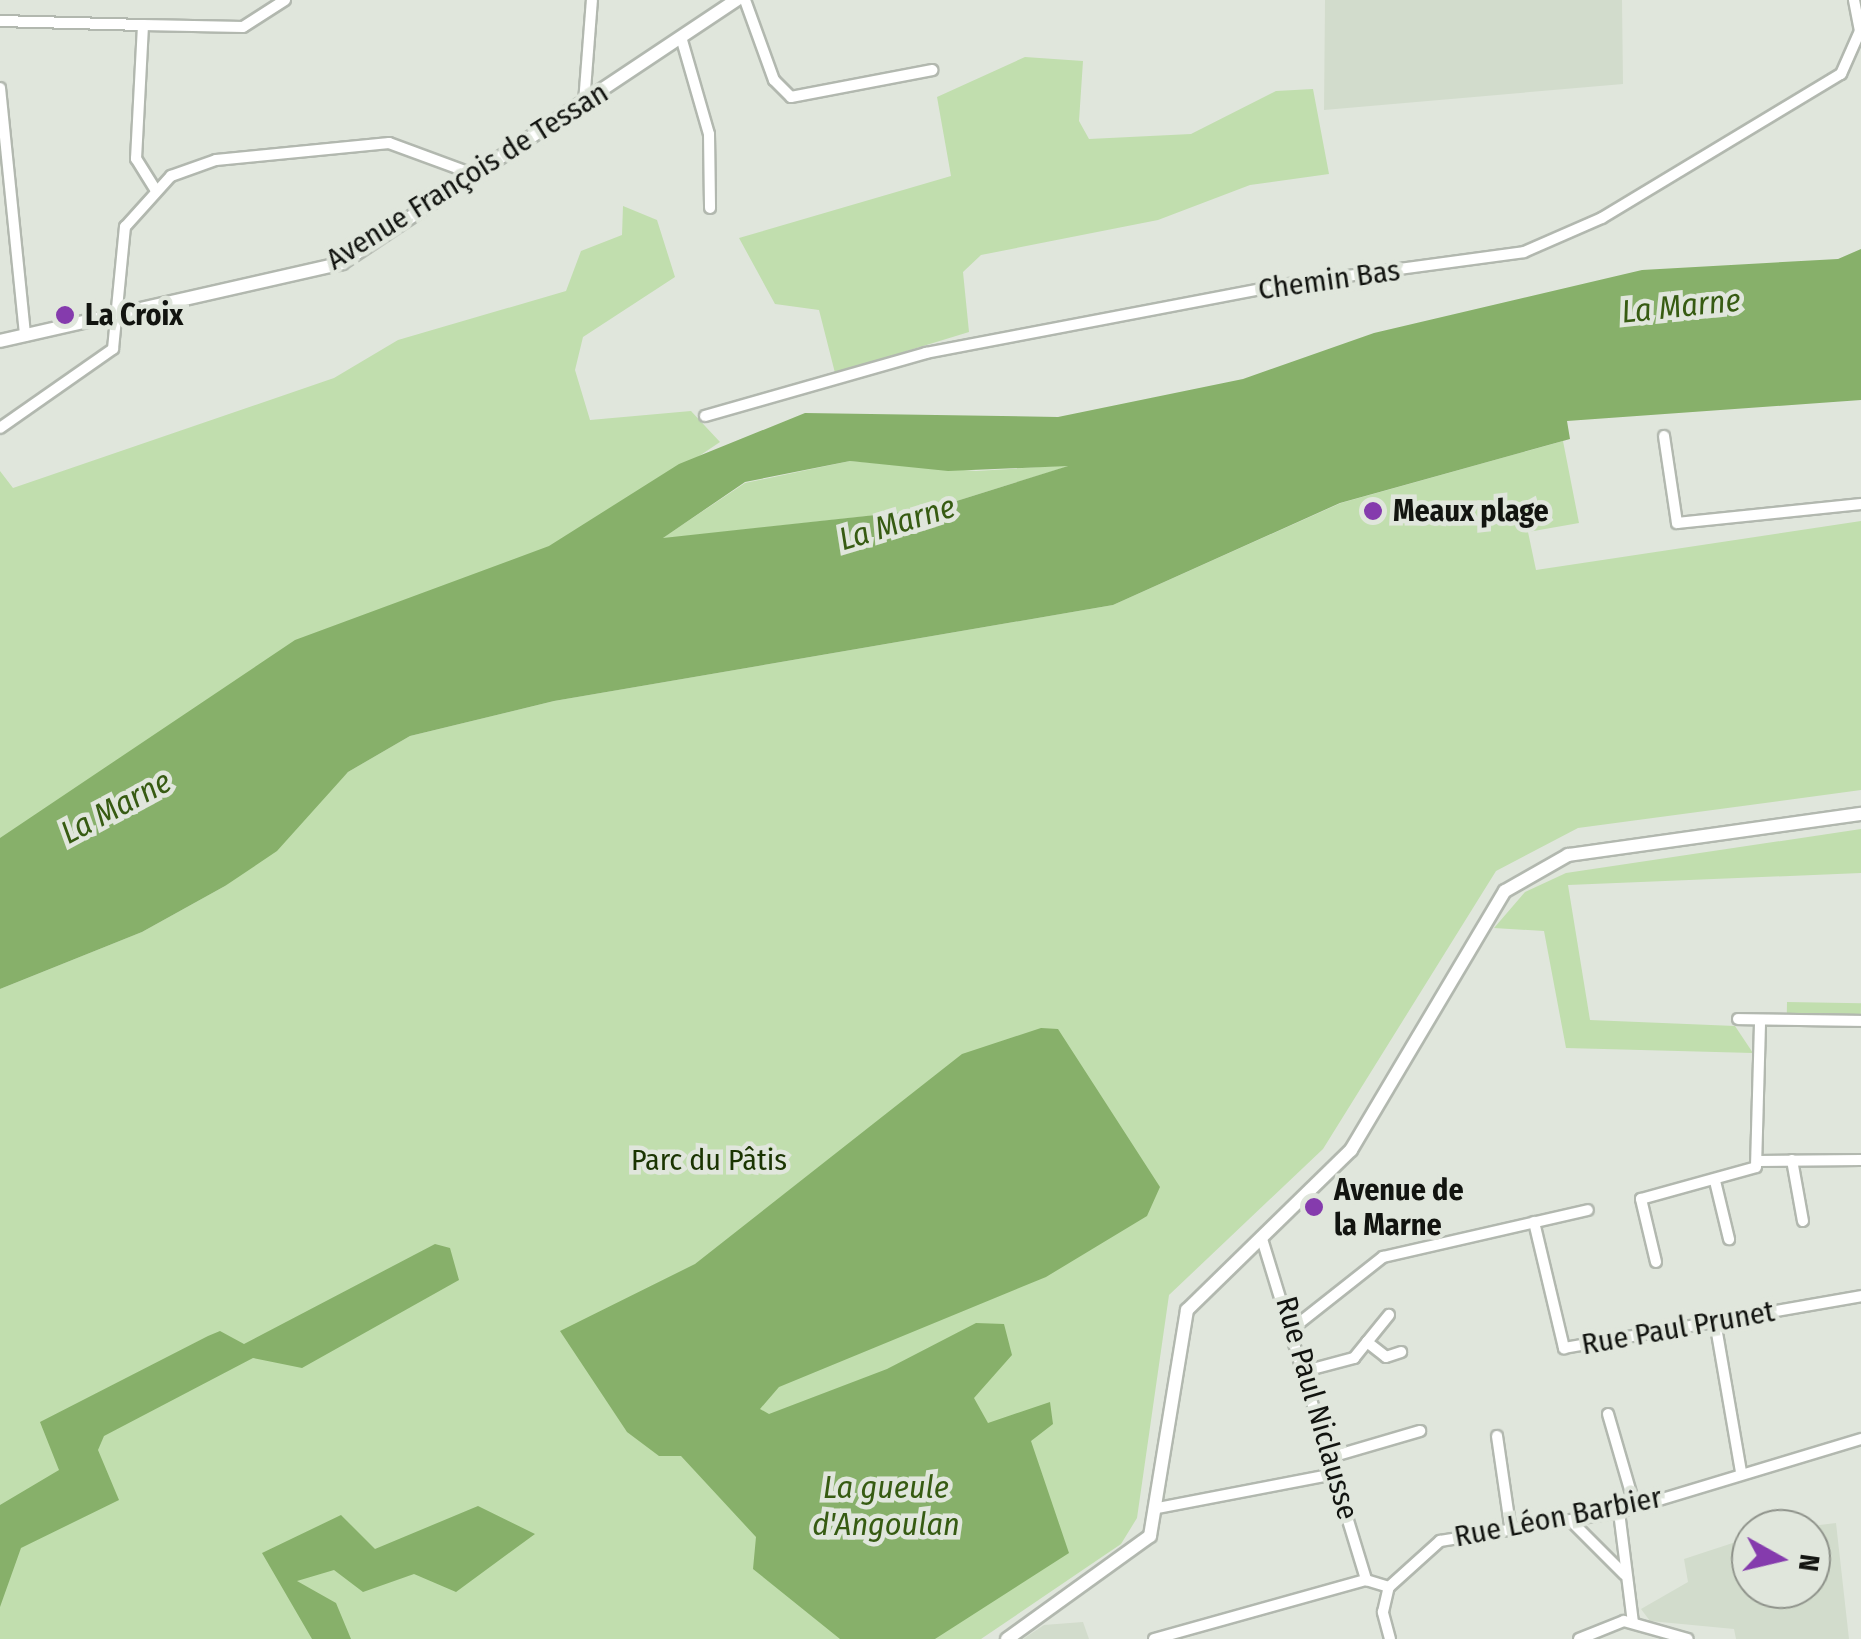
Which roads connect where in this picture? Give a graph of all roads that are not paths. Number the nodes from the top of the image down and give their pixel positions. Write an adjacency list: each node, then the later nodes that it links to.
1 (285, 0): 6 (street)
2 (592, 0): 10 (street)
3 (741, 0): 7 (street, Avenue François de Tessan); 8 (street)
4 (1854, 0): 17 (street, Chemin Bas)
5 (0, 21): 6 (street)
6 (143, 26): 12 (street)
7 (681, 37): 10 (street, Avenue François de Tessan); 13 (street)
8 (932, 70)
9 (0, 88): 15 (street)
10 (584, 103): 11 (street, Avenue François de Tessan)
11 (476, 175): 12 (street); 14 (street, Avenue François de Tessan)
12 (155, 189): 14 (street)
13 (710, 208)
14 (120, 315): 15 (street, Avenue François de Tessan); 18 (street)
15 (25, 336): 16 (street, Avenue François de Tessan)
16 (0, 341)
17 (704, 416)
18 (0, 428)
19 (1664, 436): 20 (street)
20 (1861, 504)
21 (1861, 814): 33 (street)
22 (1738, 1020): 23 (street)
23 (1760, 1020): 24 (street); 27 (street)
24 (1861, 1021)
25 (1792, 1160): 26 (street); 27 (street); 30 (street)
26 (1861, 1160)
27 (1758, 1161): 28 (street)
28 (1715, 1181): 32 (street); 34 (street)
29 (1588, 1210): 31 (street)
30 (1802, 1220)
31 (1534, 1222): 37 (street, Rue Paul Prunet); 38 (street)
32 (1729, 1238)
33 (1262, 1239): 38 (street, Rue Paul Niclausse); 52 (street)
34 (1656, 1262)
35 (1861, 1296): 37 (street, Rue Paul Prunet)
36 (1389, 1316): 39 (street)
37 (1716, 1327): 49 (street)
38 (1293, 1328): 41 (street, Rue Paul Niclausse)
39 (1366, 1342): 40 (street); 41 (street)
40 (1401, 1352)
41 (1306, 1371): 48 (street, Rue Paul Niclausse)
42 (1608, 1414): 51 (street)
43 (1390, 1422): 46 (street)
44 (1420, 1430): 46 (street)
45 (1497, 1436): 55 (street)
46 (1394, 1438): 48 (street)
47 (1861, 1439): 49 (street, Rue Léon Barbier)
48 (1330, 1457): 50 (street, Rue Paul Niclausse)
49 (1741, 1472): 51 (street, Rue Léon Barbier)
50 (1336, 1474): 52 (street); 57 (street, Rue Paul Niclausse)
51 (1636, 1507): 53 (street, Rue Léon Barbier)
52 (1158, 1508): 60 (street)
53 (1619, 1512): 54 (street, Rue Léon Barbier); 56 (street)
54 (1571, 1521): 55 (street, Rue Léon Barbier); 56 (street)
55 (1510, 1526): 58 (street, Rue Léon Barbier)
56 (1625, 1576): 59 (street)
57 (1366, 1580): 58 (street); 61 (street)
58 (1389, 1587): 62 (street)
59 (1633, 1622): 63 (street); 64 (street)
60 (1007, 1639)
61 (1154, 1639)
62 (1390, 1639)
63 (1579, 1639)
64 (1688, 1639)

